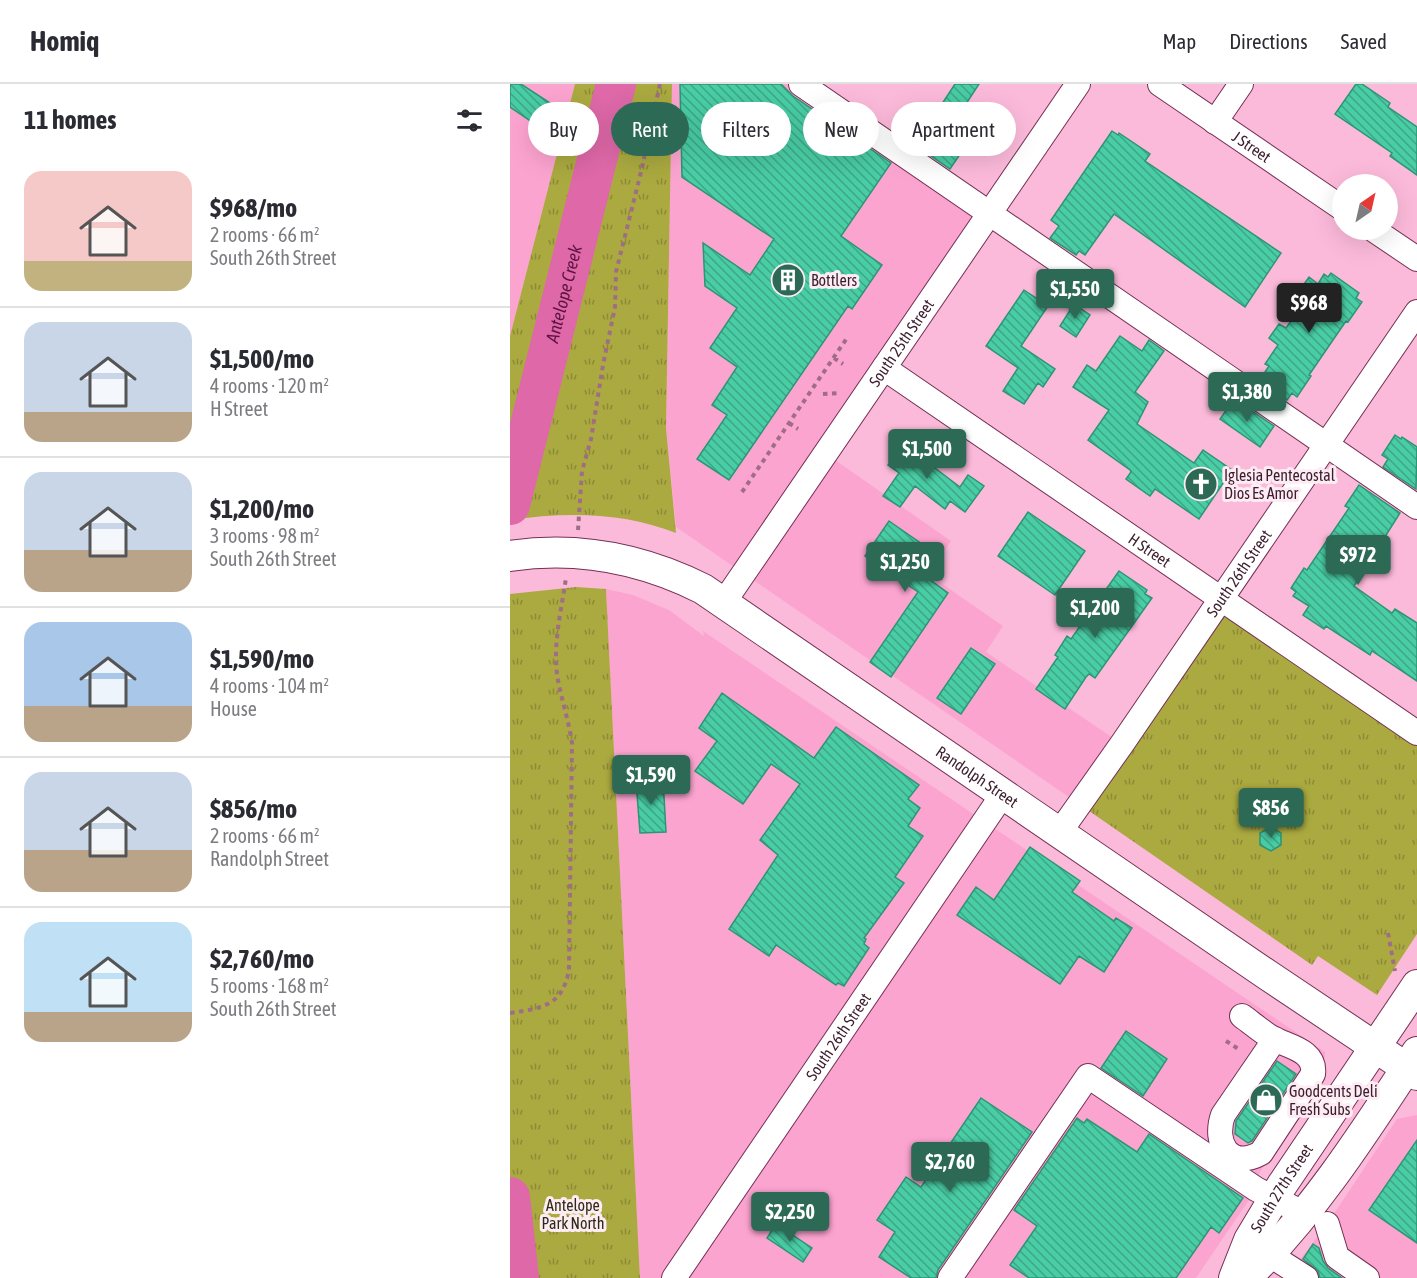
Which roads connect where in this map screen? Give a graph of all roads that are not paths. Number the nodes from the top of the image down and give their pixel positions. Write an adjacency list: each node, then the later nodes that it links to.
1 (801, 84): 7 (street)
2 (1078, 84): 7 (street, South 25th Street)
3 (1160, 84): 5 (street, J Street)
4 (1241, 84): 5 (street)
5 (1215, 122): 6 (street, J Street)
6 (1332, 201)
7 (990, 214): 11 (street, South 25th Street); 12 (street)
8 (1389, 240): 9 (street)
9 (1417, 259)
10 (1417, 312): 12 (street, South 26th Street)
11 (884, 368): 15 (street, H Street); 16 (street, South 25th Street)
12 (1327, 445): 13 (street); 15 (street, South 26th Street)
13 (1417, 507)
14 (510, 556): 16 (main road, Randolph Street)
15 (1221, 600): 17 (street, H Street); 19 (street, South 26th Street)
16 (724, 602): 18 (main road, Randolph Street)
17 (1417, 733)
18 (1003, 794): 19 (main road, Randolph Street); 28 (street, South 26th Street)
19 (1059, 832): 23 (main road, Randolph Street)
20 (1406, 980): 23 (main road, South 27th Street)
21 (1242, 1016): 22 (street)
22 (1275, 1039): 22 (street)
23 (1374, 1046): 24 (main road, Randolph Street); 25 (main road, South 27th Street)
24 (1414, 1065): 26 (main road, South 27th Street)
25 (1274, 1198): 26 (street); 29 (street); 30 (main road, South 27th Street)
26 (1316, 1219): 27 (main road, South 27th Street); 33 (street)
27 (1270, 1255): 31 (main road, South 27th Street); 32 (street)
28 (674, 1278)
29 (950, 1278)
30 (1234, 1278)
31 (1246, 1278)
32 (1306, 1278)
33 (1367, 1278)

